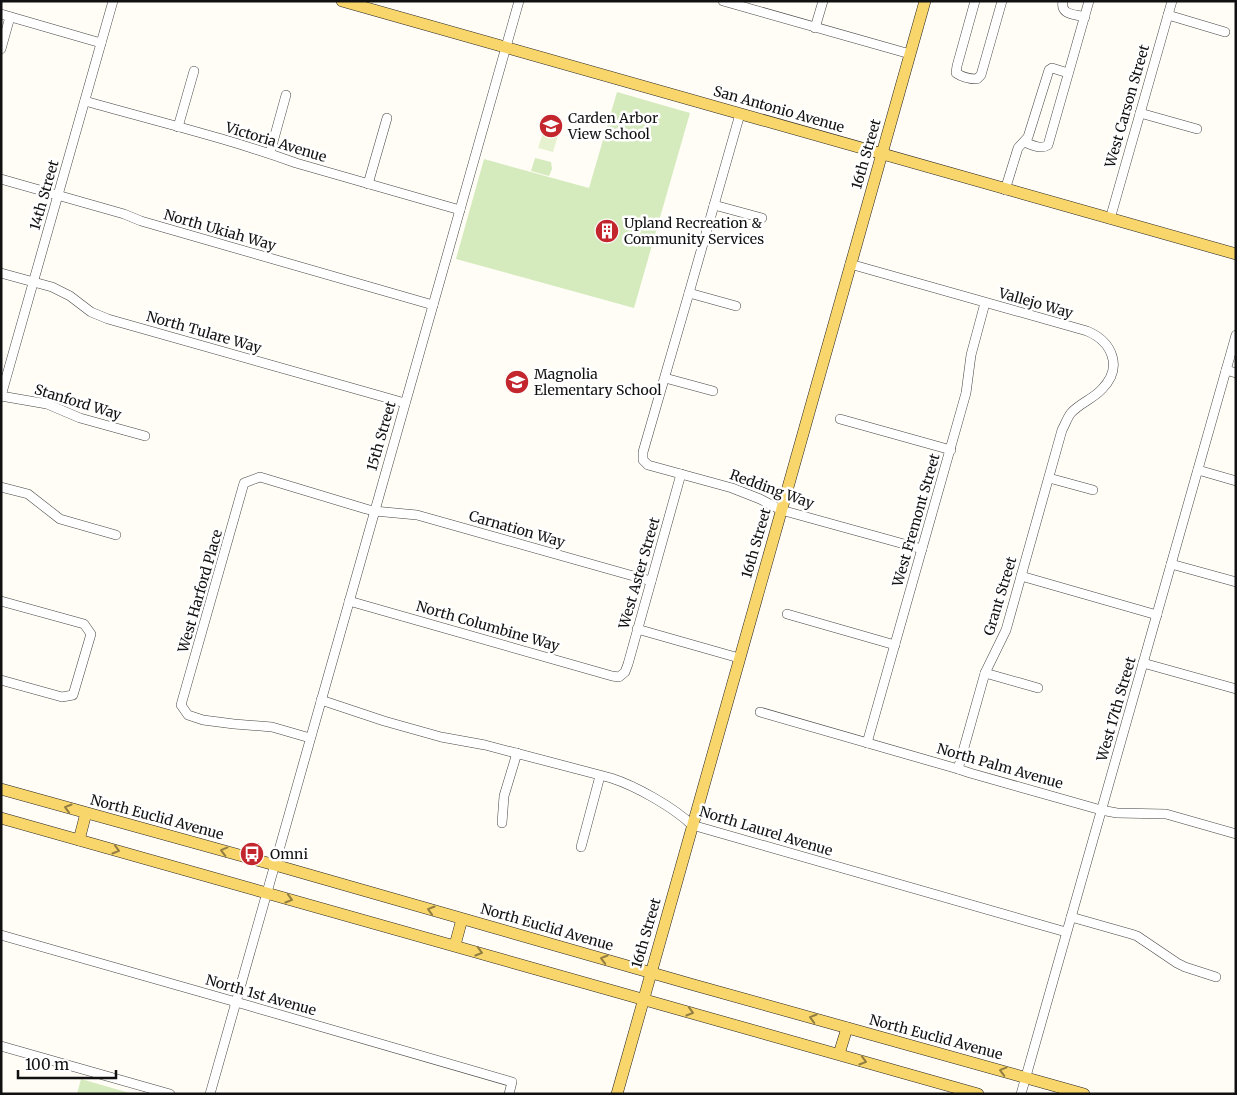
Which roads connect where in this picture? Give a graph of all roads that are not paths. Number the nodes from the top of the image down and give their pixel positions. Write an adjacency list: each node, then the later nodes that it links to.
1 (113, 1): 17 (street, 14th Street)
2 (342, 1): 18 (main road, San Antonio Avenue)
3 (519, 1): 18 (street, 15th Street)
4 (723, 1): 15 (street)
5 (823, 1): 15 (street)
6 (925, 1): 20 (main road, 16th Street)
7 (975, 1): 8 (street)
8 (1002, 1)
9 (1063, 1): 14 (street)
10 (1089, 1): 14 (street)
11 (1172, 1): 13 (street, West Carson Street)
12 (6, 15): 17 (street); 19 (street)
13 (1168, 15): 16 (street); 25 (street, West Carson Street)
14 (1085, 16): 22 (street)
15 (815, 28): 20 (street)
16 (1225, 32)
17 (101, 43): 24 (street, 14th Street)
18 (506, 48): 26 (main road, San Antonio Avenue); 38 (street, 15th Street)
19 (1, 49)
20 (910, 54): 32 (main road, 16th Street)
21 (194, 71): 28 (street)
22 (1068, 73): 30 (street); 30 (street)
23 (286, 95): 31 (street)
24 (85, 101): 28 (street, Victoria Avenue); 36 (street, 14th Street)
25 (1140, 113): 29 (street); 40 (street, West Carson Street)
26 (740, 114): 32 (main road, San Antonio Avenue); 37 (street)
27 (387, 118): 34 (street)
28 (178, 127): 31 (street, Victoria Avenue)
29 (1197, 129)
30 (1024, 142): 35 (street)
31 (270, 154): 34 (street, Victoria Avenue)
32 (882, 154): 35 (main road, San Antonio Avenue); 42 (main road, 16th Street)
33 (1, 179): 36 (street, North Ukiah Way)
34 (368, 184): 38 (street, Victoria Avenue)
35 (1005, 190): 40 (main road, San Antonio Avenue)
36 (58, 195): 44 (street, 14th Street); 47 (street, North Ukiah Way)
37 (714, 205): 39 (street); 45 (street)
38 (460, 210): 47 (street, 15th Street)
39 (762, 218)
40 (1110, 219): 41 (main road, San Antonio Avenue)
41 (1236, 254)
42 (850, 264): 46 (street, Vallejo Way); 66 (main road, 16th Street)
43 (1, 273): 44 (street, North Tulare Way)
44 (33, 282): 54 (street, 14th Street); 55 (street, North Tulare Way)
45 (689, 294): 48 (street); 52 (street)
46 (985, 303): 57 (street, Vallejo Way); 59 (street, West Fremont Street)
47 (433, 305): 55 (street, 15th Street)
48 (736, 306)
49 (1236, 335): 50 (street, West 17th Street)
50 (1226, 370): 51 (street); 60 (street, West 17th Street)
51 (1236, 373)
52 (665, 378): 53 (street); 61 (street, Redding Way)
53 (713, 391)
54 (1, 396): 58 (street, Stanford Way)
55 (405, 403): 67 (street, 15th Street)
56 (840, 419): 59 (street)
57 (1062, 430): 62 (street, Grant Street)
58 (145, 436)
59 (951, 450): 69 (street, West Fremont Street)
60 (1198, 470): 63 (street); 70 (street, West 17th Street)
61 (681, 474): 66 (street, Redding Way); 72 (street, West Aster Street)
62 (1048, 478): 65 (street); 71 (street, Grant Street)
63 (1236, 481)
64 (1, 487): 68 (street)
65 (1093, 490)
66 (781, 510): 69 (street, Redding Way); 80 (main road, 16th Street)
67 (374, 511): 72 (street, Carnation Way); 75 (street, 15th Street); 89 (street, West Harford Place)
68 (116, 535)
69 (922, 549): 79 (street, West Fremont Street)
70 (1171, 564): 73 (street); 77 (street, West 17th Street)
71 (1021, 576): 77 (street); 82 (street, Grant Street)
72 (651, 581): 78 (street, West Aster Street)
73 (1236, 582)
74 (1, 601): 84 (street)
75 (349, 601): 83 (street, North Columbine Way); 87 (street, 15th Street)
76 (787, 614): 79 (street)
77 (1157, 614): 81 (street, West 17th Street)
78 (637, 629): 80 (street); 83 (street, West Aster Street)
79 (895, 645): 90 (street, West Fremont Street)
80 (739, 658): 99 (main road, 16th Street)
81 (1143, 663): 86 (street); 95 (street, West 17th Street)
82 (985, 673): 85 (street); 92 (street, Grant Street)
83 (620, 677)
84 (1, 680)
85 (1038, 688)
86 (1236, 689)
87 (321, 700): 89 (street, 15th Street); 91 (street, North Laurel Avenue)
88 (760, 712): 90 (street, North Palm Avenue)
89 (310, 738): 103 (street, 15th Street)
90 (868, 743): 92 (street, North Palm Avenue)
91 (516, 753): 93 (street, North Laurel Avenue); 98 (street)
92 (958, 769): 95 (street, North Palm Avenue)
93 (600, 776): 99 (street, North Laurel Avenue); 102 (street)
94 (1, 789): 96 (main road, North Euclid Avenue, one-way to 94)
95 (1101, 810): 100 (street, North Palm Avenue); 105 (street, West 17th Street)
96 (86, 813): 101 (main road); 103 (main road, North Euclid Avenue, one-way to 96)
97 (1, 818): 101 (main road)
98 (502, 823)
99 (692, 825): 107 (street, North Laurel Avenue); 110 (main road, 16th Street)
100 (1236, 834)
101 (79, 840): 104 (main road, one-way to 104)
102 (581, 847)
103 (275, 865): 104 (street, 15th Street); 106 (main road, North Euclid Avenue, one-way to 103)
104 (267, 893): 109 (main road, one-way to 109); 113 (street, 15th Street)
105 (1071, 917): 107 (street, West 17th Street); 111 (street)
106 (462, 919): 109 (main road); 110 (main road, North Euclid Avenue, one-way to 106)
107 (1066, 932): 117 (street, West 17th Street)
108 (1, 935): 113 (street, North 1st Avenue)
109 (455, 945): 112 (main road, one-way to 112)
110 (651, 972): 112 (main road, 16th Street); 114 (main road, North Euclid Avenue, one-way to 110)
111 (1216, 976)
112 (643, 999): 116 (main road, one-way to 116); 122 (main road, 16th Street)
113 (236, 1002): 120 (street, 15th Street); 121 (street, North 1st Avenue)
114 (847, 1028): 116 (main road); 117 (main road, North Euclid Avenue, one-way to 114)
115 (1, 1046): 119 (street)
116 (840, 1054): 123 (main road, one-way to 123)
117 (1026, 1077): 118 (street, West 17th Street); 124 (main road, North Euclid Avenue)
118 (1022, 1092)
119 (170, 1094)
120 (210, 1094)
121 (509, 1094)
122 (617, 1094)
123 (978, 1094)
124 (1084, 1094)

